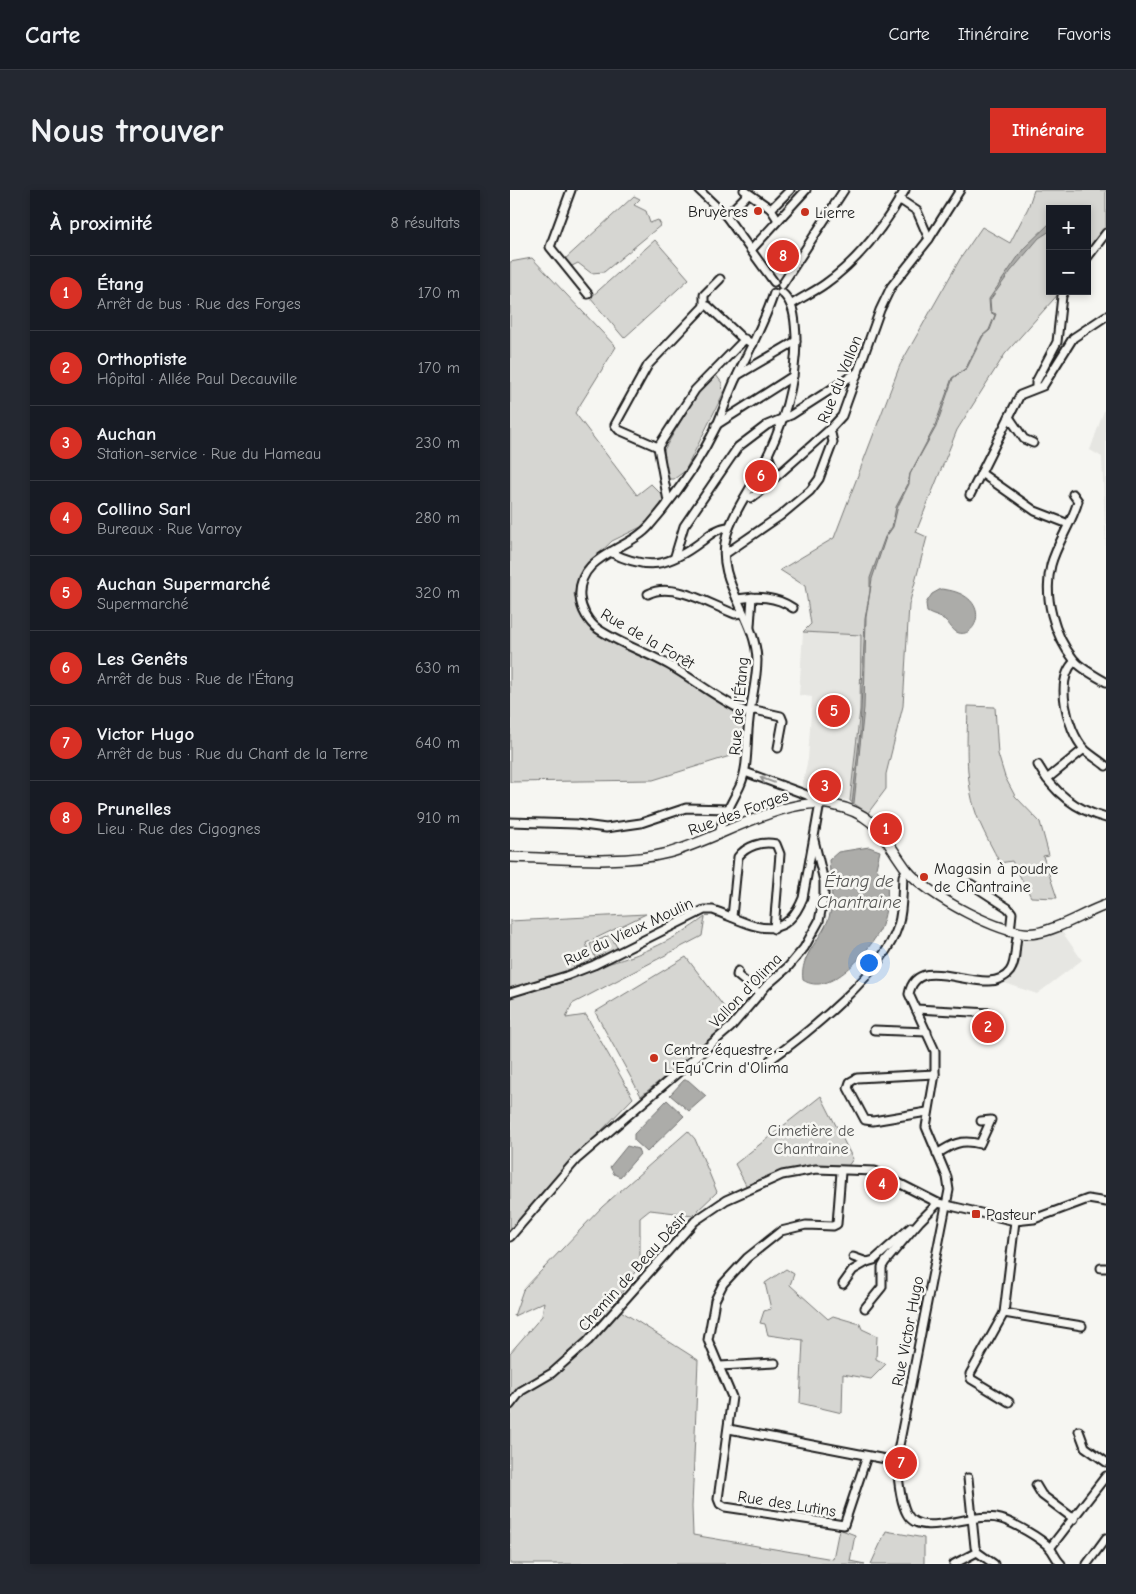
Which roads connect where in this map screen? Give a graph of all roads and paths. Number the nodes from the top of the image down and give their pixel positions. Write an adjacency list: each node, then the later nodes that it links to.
1 (571, 190): 21 (street)
2 (699, 190): 11 (street)
3 (790, 190): 10 (street)
4 (806, 190): 12 (street)
5 (844, 190): 19 (street)
6 (904, 190): 9 (street)
7 (960, 190): 14 (street, Rue du Vallon)
8 (746, 192): 10 (street); 11 (street)
9 (899, 199): 14 (street); 23 (street)
10 (771, 209): 12 (street)
11 (726, 216): 15 (street)
12 (778, 220): 15 (street)
13 (1106, 233): 16 (street)
14 (928, 240): 29 (street, Rue du Vallon)
15 (751, 250): 18 (street)
16 (1091, 253)
17 (720, 279): 24 (street)
18 (774, 282): 19 (street); 20 (street)
19 (782, 284): 20 (street)
20 (777, 293): 23 (street, Rue de l'Étang); 28 (street, Rue de la Forêt)
21 (588, 294)
22 (1063, 295): 32 (street)
23 (791, 305): 27 (street, Rue de l'Étang)
24 (704, 306): 26 (street); 38 (street)
25 (1106, 316): 32 (street)
26 (745, 339): 28 (street); 38 (street)
27 (796, 341): 30 (street); 31 (street, Rue de l'Étang)
28 (753, 344): 30 (street, Rue de la Forêt)
29 (858, 372): 33 (street); 36 (street, Rue du Vallon)
30 (736, 376): 35 (street, Rue de la Forêt)
31 (794, 376): 33 (street, Rue de l'Étang); 35 (street)
32 (1036, 387): 34 (street)
33 (784, 417): 39 (street, Rue de l'Étang); 50 (street)
34 (1009, 417): 37 (street); 40 (street)
35 (716, 425): 45 (street, Rue de la Forêt)
36 (830, 429): 41 (street); 49 (street, Rue du Vallon)
37 (1033, 443)
38 (658, 447): 45 (street)
39 (768, 455): 41 (street); 44 (street, Rue de l'Étang)
40 (981, 473): 43 (street); 46 (street)
41 (776, 476): 44 (street)
42 (1073, 494): 57 (street)
43 (970, 495)
44 (746, 496): 47 (street, Rue de l'Étang)
45 (668, 501): 48 (street, Rue de la Forêt)
46 (1066, 523)
47 (729, 527): 49 (street, Rue de l'Étang); 50 (street)
48 (610, 552): 50 (street); 59 (street, Rue de la Forêt)
49 (724, 554): 53 (street, Rue de l'Étang)
50 (675, 556)
51 (648, 594): 55 (street)
52 (752, 597): 53 (street); 54 (street); 56 (street)
53 (737, 599): 55 (street, Rue de l'Étang)
54 (793, 608)
55 (743, 613): 56 (street, Rue de l'Étang)
56 (750, 629): 59 (street, Rue de l'Étang)
57 (1075, 661): 58 (street); 61 (street)
58 (1106, 682)
59 (750, 711): 60 (street, Rue de la Forêt); 64 (street, Rue de l'Étang)
60 (778, 748)
61 (1084, 749): 63 (street); 65 (street)
62 (1038, 765): 65 (street)
63 (1106, 766)
64 (745, 772): 66 (street, one-way to 64); 67 (street, Rue de l'Étang)
65 (1047, 779): 68 (street)
66 (820, 803): 70 (main road, Rue des Forges); 72 (street, Vallon d'Olima); 74 (main road, Rue des Forges)
67 (728, 812): 69 (street); 70 (street); 71 (street, Rue de l'Étang)
68 (1106, 818)
69 (510, 822)
70 (733, 829): 71 (main road, Rue des Forges)
71 (720, 834): 73 (main road, Rue des Forges)
72 (814, 840): 78 (street); 82 (street, Vallon d'Olima)
73 (510, 857)
74 (907, 869): 79 (main road, Rue des Forges); 87 (street)
75 (971, 884): 79 (street)
76 (1106, 905): 79 (main road)
77 (732, 917): 78 (street, Rue du Vieux Moulin); 78 (street); 81 (street, Rue du Vieux Moulin)
78 (774, 929)
79 (1014, 933): 83 (street, Rue Victor Hugo)
80 (738, 971): 82 (street)
81 (510, 993)
82 (760, 994): 97 (street, Vallon d'Olima)
83 (916, 1009): 84 (street); 86 (street, Rue Victor Hugo)
84 (985, 1013)
85 (874, 1030): 86 (street)
86 (927, 1032): 88 (street, Rue Victor Hugo)
87 (770, 1060)
88 (935, 1074): 89 (street, Rue Victor Hugo); 89 (street)
89 (927, 1112): 91 (street, Rue Victor Hugo)
90 (981, 1121): 91 (street)
91 (937, 1154): 94 (street, Rue Victor Hugo)
92 (841, 1172): 94 (street, Chemin de Beau Désir); 105 (street, Rue des Lutins); 107 (street, Chemin de Beau Désir)
93 (1106, 1202): 96 (street)
94 (942, 1204): 95 (street); 96 (street, Chemin de Beau Désir); 111 (street, Rue Victor Hugo)
95 (920, 1220): 99 (street); 101 (street)
96 (1015, 1221): 102 (street)
97 (510, 1237)
98 (853, 1258): 99 (street)
99 (867, 1262): 100 (street)
100 (843, 1284)
101 (865, 1308)
102 (1004, 1313): 103 (street); 106 (street)
103 (1082, 1326)
104 (775, 1363): 105 (street)
105 (720, 1366): 108 (street, Rue des Lutins)
106 (1009, 1402)
107 (510, 1405)
108 (729, 1429): 110 (street); 110 (street, Rue des Lutins)
109 (1079, 1431): 112 (street)
110 (867, 1456): 111 (street)
111 (896, 1461): 116 (street, Rue Victor Hugo)
112 (1106, 1462)
113 (1106, 1476): 117 (street)
114 (968, 1478): 116 (street)
115 (1036, 1485): 117 (street)
116 (971, 1517): 119 (street); 120 (street)
117 (1074, 1519): 119 (street)
118 (1106, 1538): 124 (street)
119 (1050, 1548): 123 (street)
120 (977, 1552): 121 (street); 122 (street)
121 (954, 1564)
122 (994, 1564)
123 (1061, 1564)
124 (1087, 1564)

